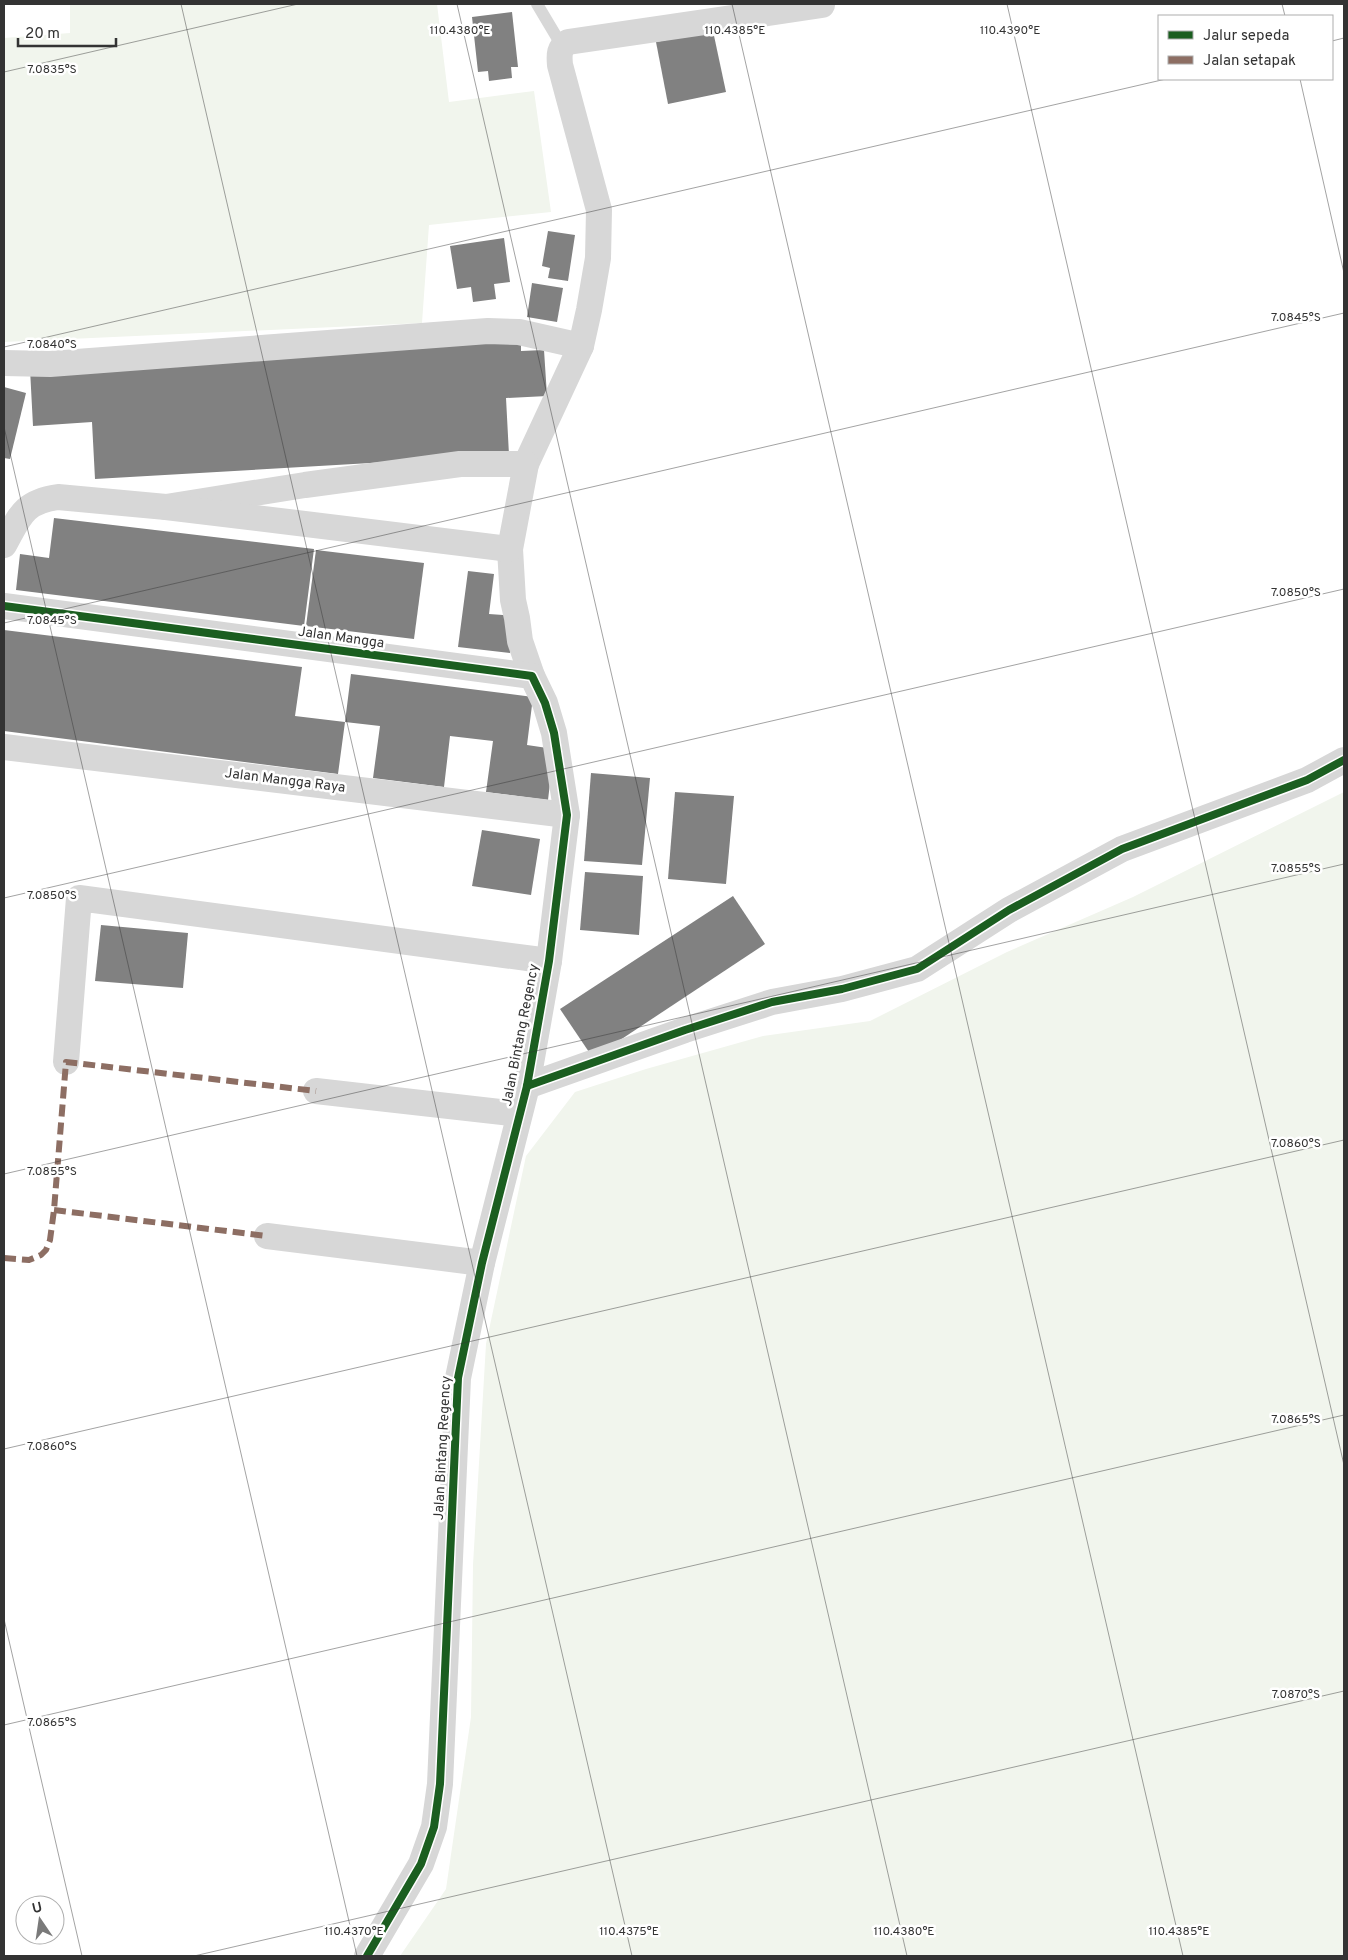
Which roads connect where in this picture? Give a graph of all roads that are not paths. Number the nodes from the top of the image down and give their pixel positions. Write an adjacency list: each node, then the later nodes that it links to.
1 (537, 4): 3 (lane)
2 (822, 6): 3 (street)
3 (562, 46): 4 (street)
4 (581, 346): 5 (street); 6 (street)
5 (4, 363)
6 (526, 464): 7 (street); 9 (street)
7 (166, 507): 8 (street); 9 (street)
8 (4, 544)
9 (510, 549): 11 (street)
10 (4, 606): 11 (street, Jalan Mangga)
11 (532, 676): 14 (street)
12 (4, 747): 14 (street, Jalan Mangga Raya)
13 (1344, 760): 17 (street)
14 (567, 815): 15 (street, Jalan Bintang Regency)
15 (549, 961): 16 (street); 17 (street, Jalan Bintang Regency)
16 (66, 1062)
17 (527, 1086): 19 (street, Jalan Bintang Regency)
18 (316, 1091): 19 (street)
19 (519, 1114): 21 (street, Jalan Bintang Regency)
20 (267, 1236): 21 (street)
21 (482, 1263): 22 (street, Jalan Bintang Regency)
22 (367, 1956)

